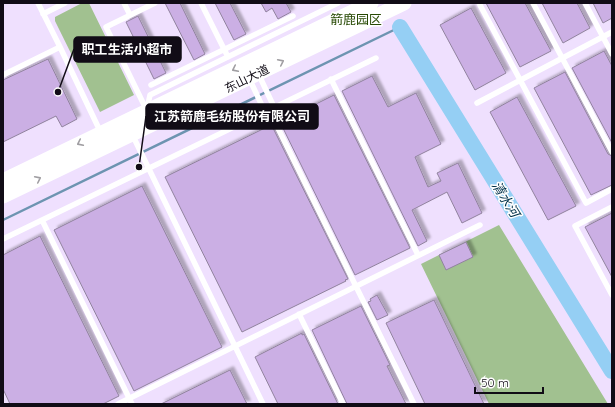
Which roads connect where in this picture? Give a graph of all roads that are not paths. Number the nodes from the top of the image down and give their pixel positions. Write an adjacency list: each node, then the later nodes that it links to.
1 (38, 3): 12 (lane)
2 (65, 3): 12 (lane)
3 (124, 3): 13 (lane)
4 (155, 3): 13 (lane)
5 (201, 3): 18 (lane)
6 (338, 3): 20 (lane)
7 (371, 3): 30 (main road, 东山大道, one-way to 30)
8 (404, 3): 24 (main road, 东山大道, one-way to 8)
9 (533, 3): 22 (lane)
10 (585, 3): 16 (lane)
11 (480, 5): 26 (lane)
12 (43, 14): 17 (lane)
13 (130, 15): 30 (lane)
14 (293, 16): 18 (lane)
15 (612, 32): 16 (lane)
16 (603, 37): 19 (lane); 22 (lane)
17 (60, 47): 23 (lane); 32 (lane)
18 (224, 50): 20 (lane); 27 (lane)
19 (612, 54)
20 (228, 57): 30 (lane)
21 (376, 58): 25 (lane)
22 (562, 58): 26 (lane); 33 (lane)
23 (3, 75)
24 (254, 76): 29 (lane); 29 (lane); 30 (main road, 东山大道)
25 (331, 80): 29 (lane); 42 (lane)
26 (520, 80): 28 (lane); 36 (lane)
27 (151, 85)
28 (477, 103)
29 (270, 109): 34 (lane); 43 (lane)
30 (150, 117): 31 (main road, 东山大道)
31 (129, 128): 32 (main road, 东山大道); 34 (lane)
32 (104, 140): 35 (main road, 东山大道, one-way to 35); 37 (main road, 东山大道, one-way to 32)
33 (612, 152)
34 (149, 168): 39 (lane); 46 (lane)
35 (3, 181)
36 (612, 189)
37 (3, 196)
38 (612, 207): 44 (lane)
39 (42, 220): 41 (lane); 47 (lane)
40 (480, 225): 42 (lane)
41 (3, 239)
42 (418, 255): 43 (lane)
43 (356, 286): 45 (lane); 51 (lane)
44 (612, 295)
45 (299, 314): 46 (lane); 50 (lane)
46 (235, 346): 47 (lane); 49 (lane)
47 (130, 401): 48 (lane)
48 (118, 404)
49 (263, 404)
50 (343, 404)
51 (414, 404)

